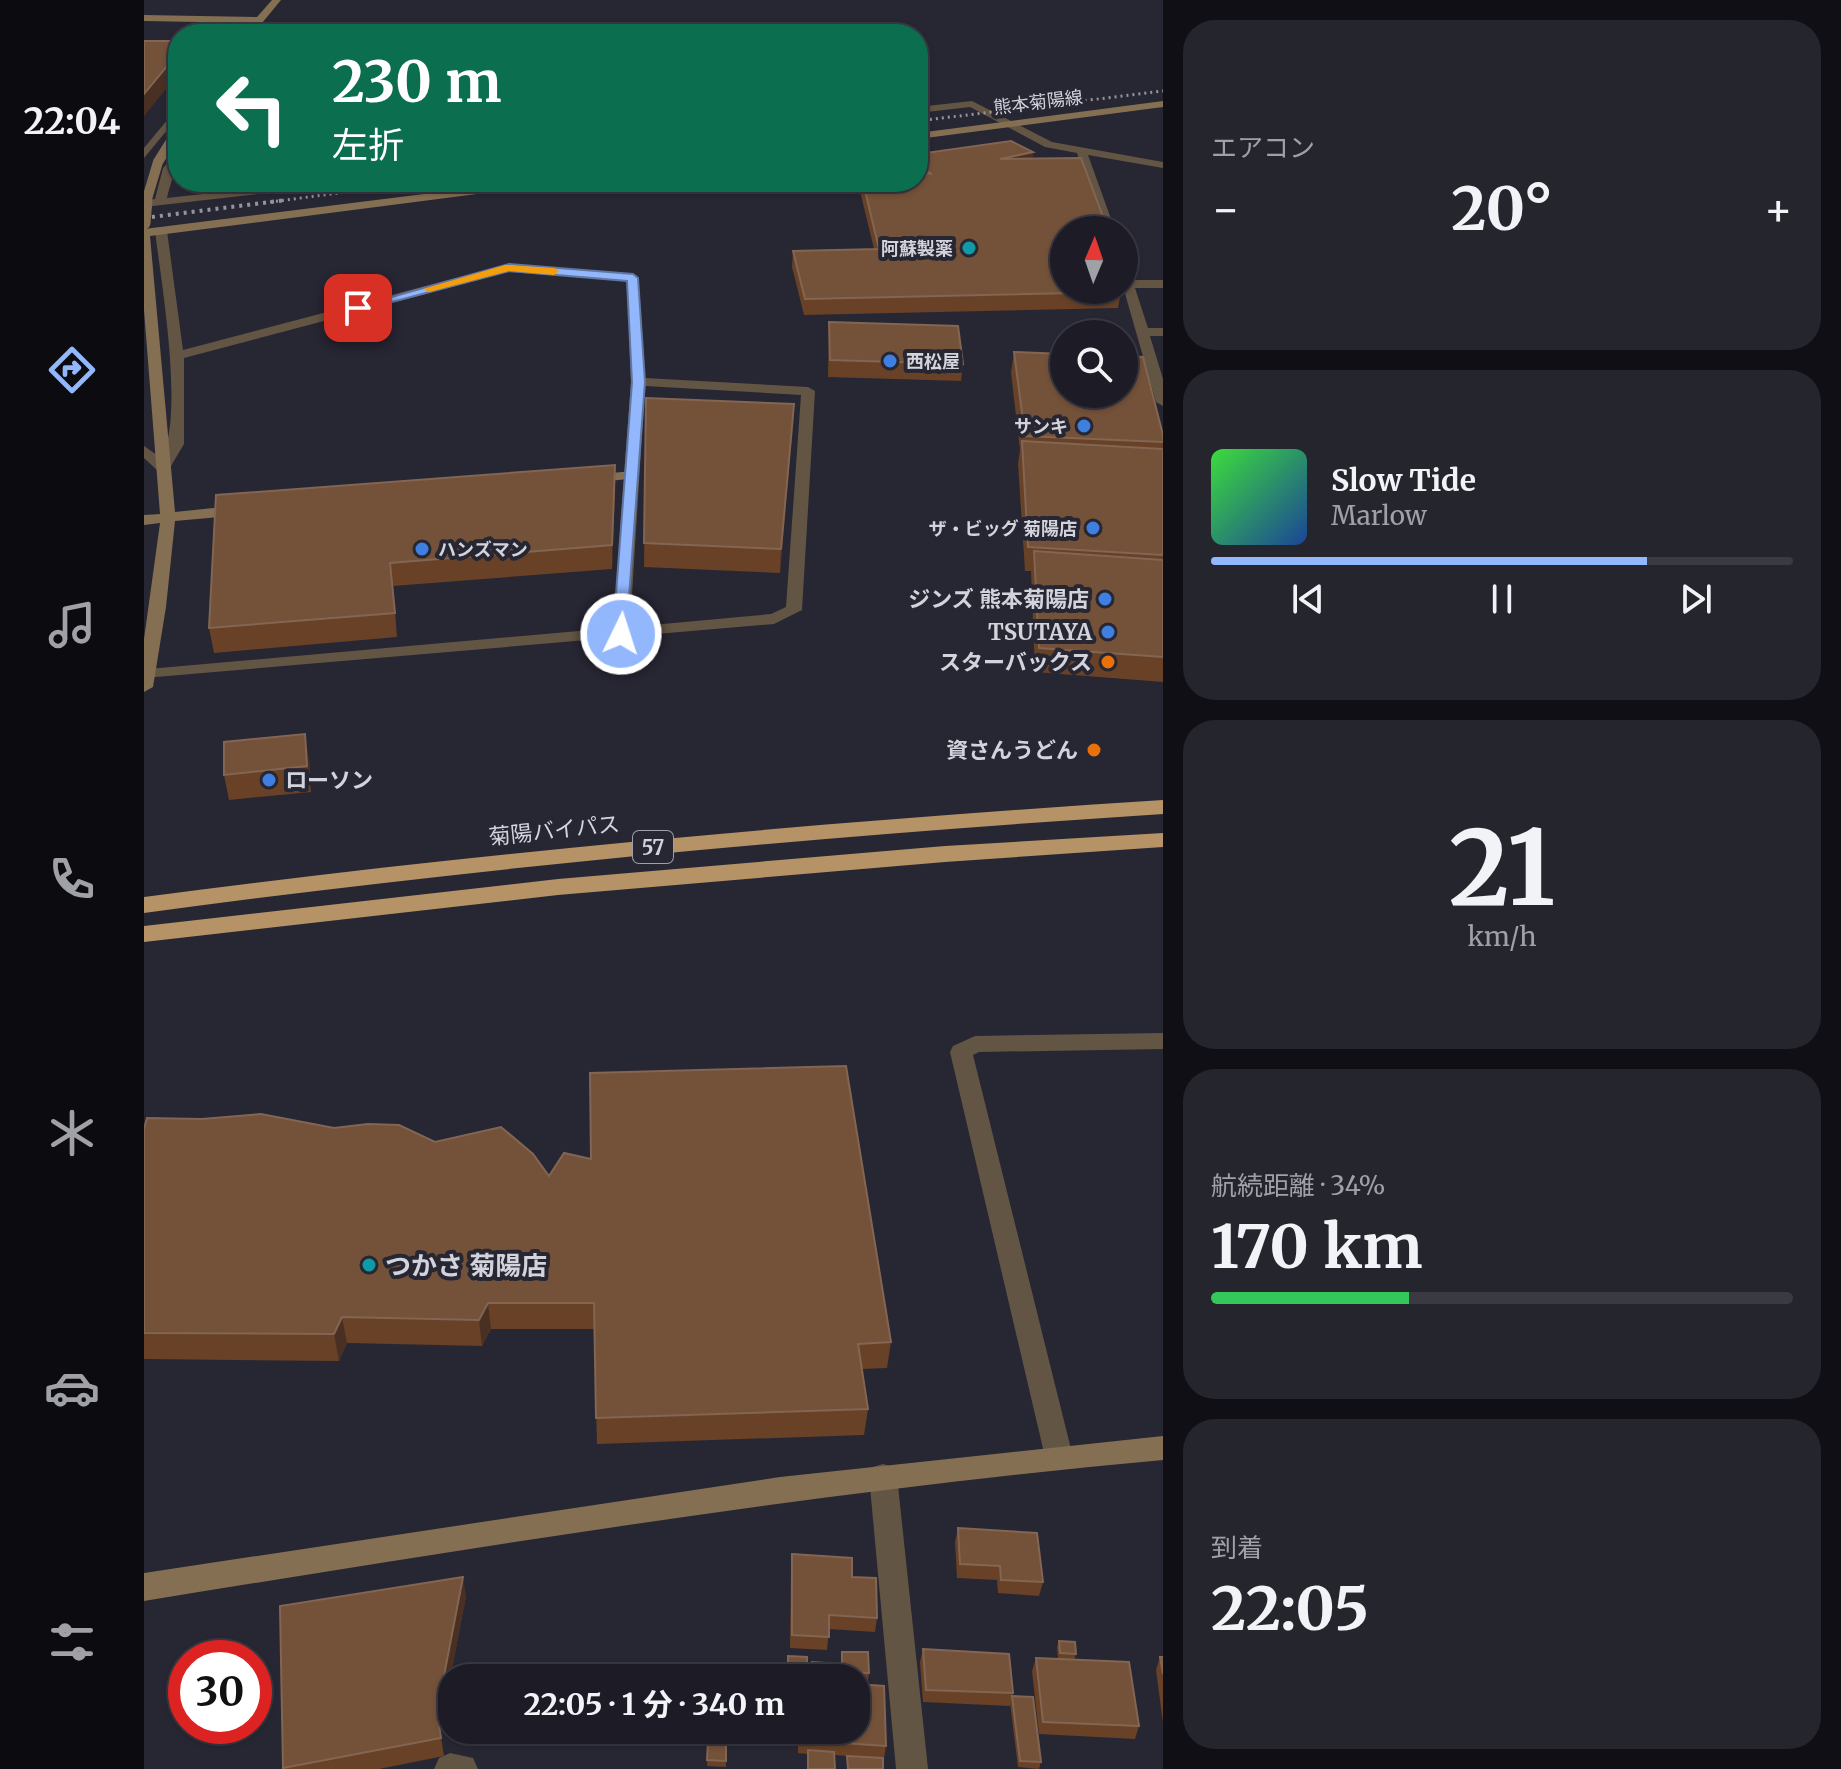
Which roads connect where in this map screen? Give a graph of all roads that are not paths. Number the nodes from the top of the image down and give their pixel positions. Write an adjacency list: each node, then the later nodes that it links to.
1 (277, 0): 3 (street)
2 (144, 18): 3 (street)
3 (260, 20): 4 (street)
4 (257, 24)
5 (1163, 104): 8 (street, 熊本菊陽線)
6 (928, 109): 8 (street)
7 (168, 123): 12 (street)
8 (1010, 123): 9 (street, 熊本菊陽線); 11 (street)
9 (928, 135)
10 (168, 145): 20 (street, bridge)
11 (1082, 152): 13 (street); 19 (street)
12 (144, 155)
13 (1163, 165)
14 (168, 168): 17 (street)
15 (219, 192): 17 (street)
16 (469, 192): 21 (street)
17 (160, 203): 18 (street)
18 (144, 204)
19 (1104, 216)
20 (144, 223)
21 (161, 231): 22 (street); 28 (street)
22 (144, 234): 32 (street)
23 (1138, 279): 24 (street)
24 (1163, 284)
25 (1134, 304): 26 (street)
26 (1142, 332): 27 (street); 30 (street)
27 (1163, 332)
28 (177, 356): 29 (street); 32 (street)
29 (638, 382): 33 (street); 38 (street)
30 (1163, 402)
31 (144, 450): 32 (street)
32 (163, 468): 36 (street)
33 (633, 475): 34 (street); 38 (street)
34 (571, 480)
35 (261, 509): 36 (street)
36 (168, 517): 37 (street); 39 (street)
37 (144, 520)
38 (621, 634): 39 (street)
39 (146, 680)
40 (1163, 807): 42 (highway, 菊陽バイパス / 57)
41 (1163, 840): 43 (highway, 57)
42 (144, 905)
43 (144, 934)
44 (1163, 1041): 46 (street)
45 (1163, 1448): 46 (street)
46 (1059, 1457): 47 (street)
47 (883, 1476): 48 (street); 51 (street)
48 (144, 1587)
49 (450, 1769): 50 (street)
50 (462, 1769)
51 (912, 1769)

